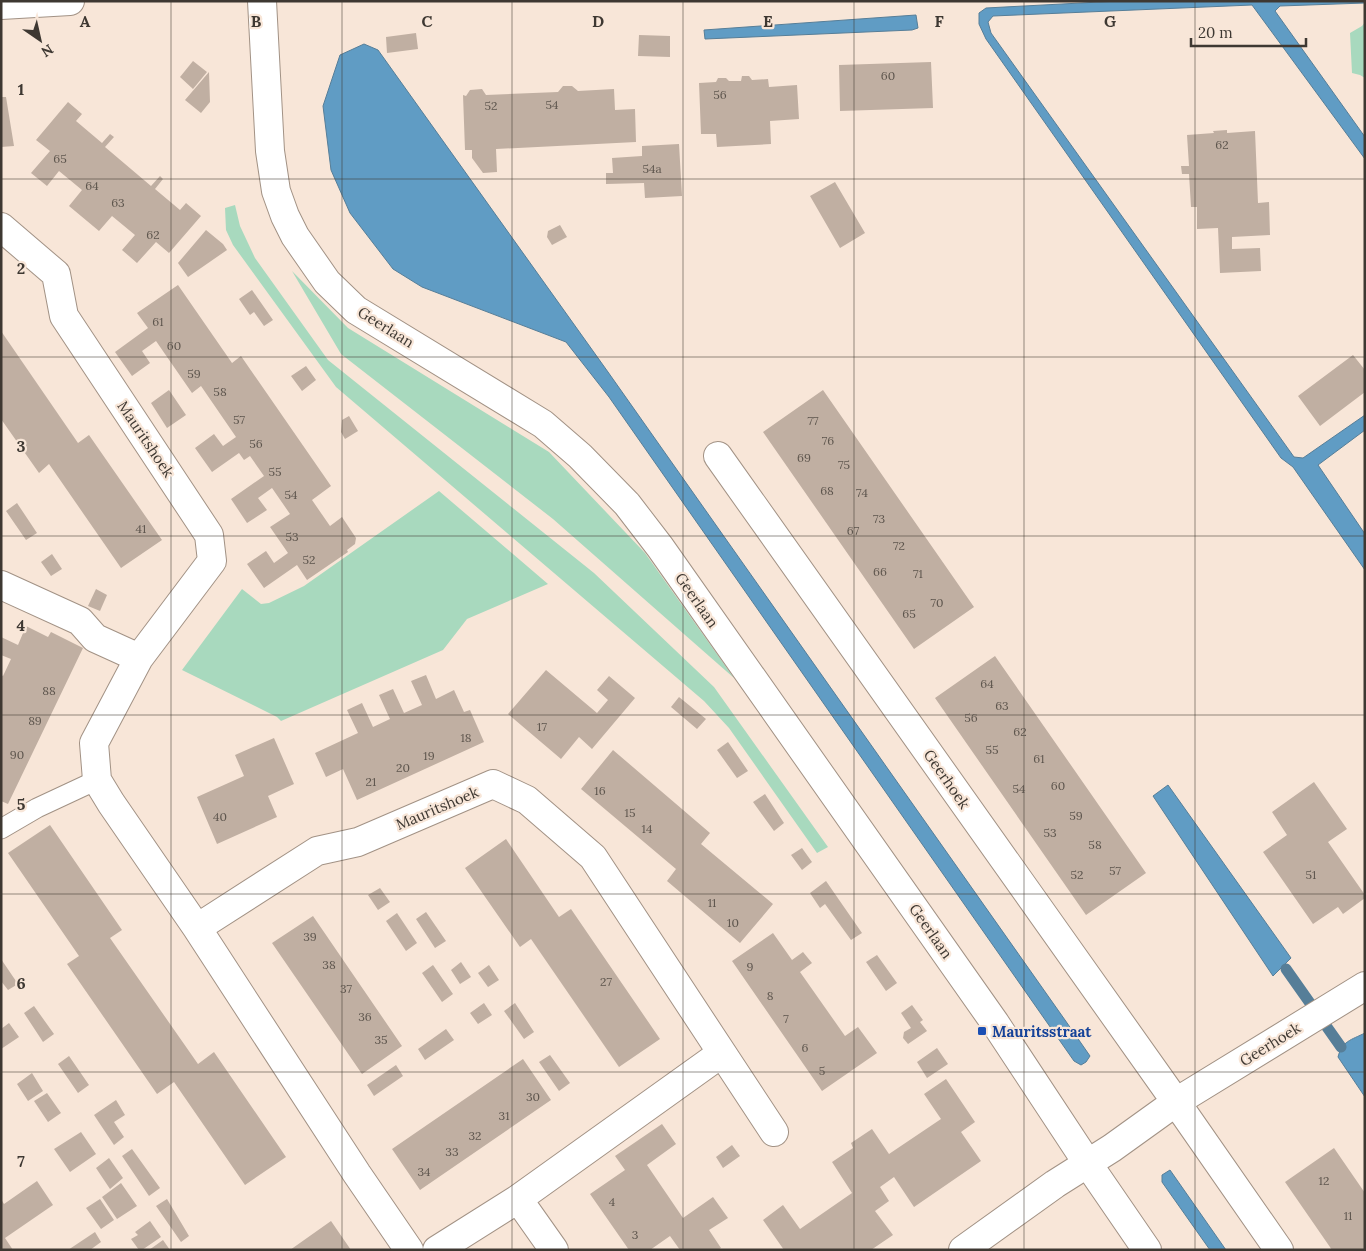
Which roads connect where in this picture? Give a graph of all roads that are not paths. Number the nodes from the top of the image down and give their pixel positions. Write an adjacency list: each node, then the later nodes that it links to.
1 (70, 1): 3 (street)
2 (262, 1): 15 (street, Geerlaan)
3 (1, 4)
4 (1, 227): 7 (street, Mauritshoek)
5 (718, 456): 13 (street, Geerhoek)
6 (1, 586): 7 (street)
7 (139, 658): 8 (street, Mauritshoek)
8 (97, 780): 9 (lane); 10 (street, Mauritshoek)
9 (1, 829)
10 (197, 928): 12 (street, Mauritshoek); 17 (street, Mauritshoek)
11 (1365, 986): 13 (street, Geerhoek)
12 (722, 1053): 14 (street, Mauritshoek); 16 (street)
13 (1176, 1102): 15 (street, Geerhoek); 22 (street, Geerhoek)
14 (774, 1132)
15 (1088, 1164): 20 (street); 21 (street, Geerlaan)
16 (518, 1199): 18 (street); 19 (street)
17 (409, 1250)
18 (437, 1250)
19 (554, 1250)
20 (963, 1250)
21 (1147, 1250)
22 (1279, 1250)

